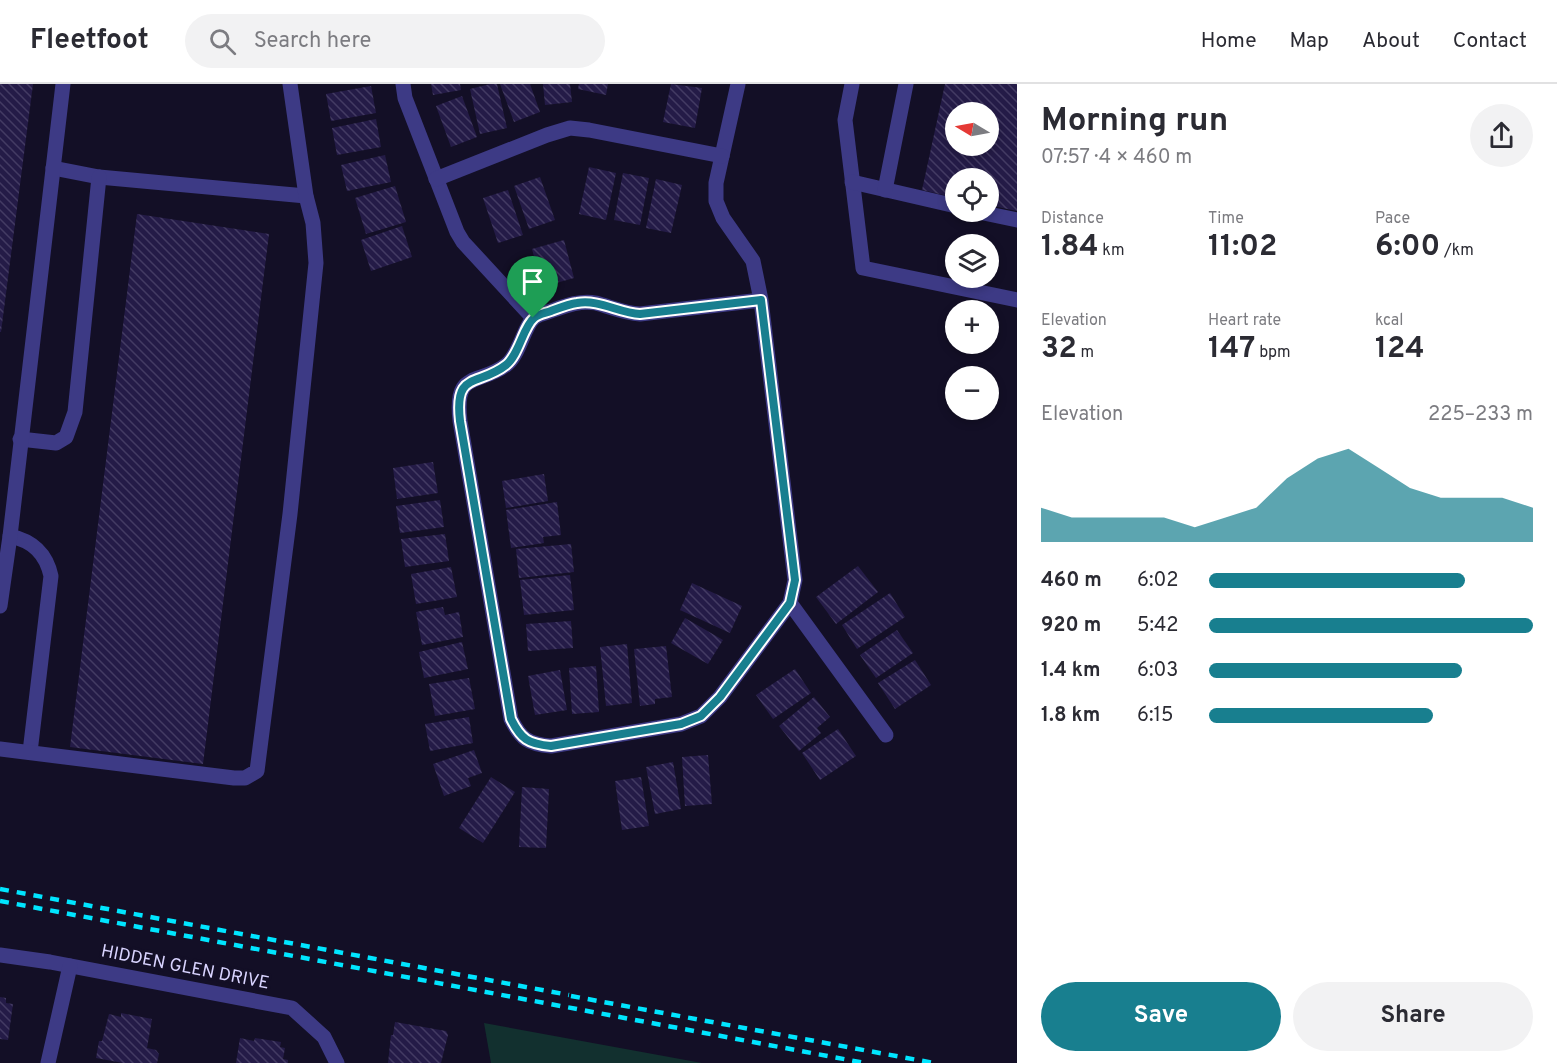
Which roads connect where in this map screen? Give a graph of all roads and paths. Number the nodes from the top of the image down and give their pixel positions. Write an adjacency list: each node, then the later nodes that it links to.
1 (63, 84): 8 (street)
2 (290, 84): 13 (street)
3 (403, 84): 10 (street)
4 (738, 84): 7 (street)
5 (852, 84): 11 (street)
6 (906, 84): 12 (street)
7 (722, 156): 10 (street); 17 (street)
8 (53, 168): 9 (street); 20 (street)
9 (99, 177): 13 (street); 20 (street)
10 (436, 178): 19 (street)
11 (852, 182): 12 (street); 18 (street)
12 (885, 190): 14 (street)
13 (306, 196): 26 (street)
14 (945, 204)
15 (999, 216): 16 (street)
16 (1017, 220)
17 (761, 300): 19 (street); 22 (street)
18 (1017, 300)
19 (533, 318): 22 (street)
20 (21, 439): 21 (street)
21 (10, 536): 23 (street); 26 (street)
22 (790, 603): 24 (street)
23 (0, 606)
24 (886, 735)
25 (0, 748): 26 (street)
26 (30, 752)
27 (0, 955): 28 (street, HIDDEN GLEN DRIVE)
28 (70, 966): 29 (street); 30 (street, HIDDEN GLEN DRIVE)
29 (48, 1063)
30 (337, 1063)

